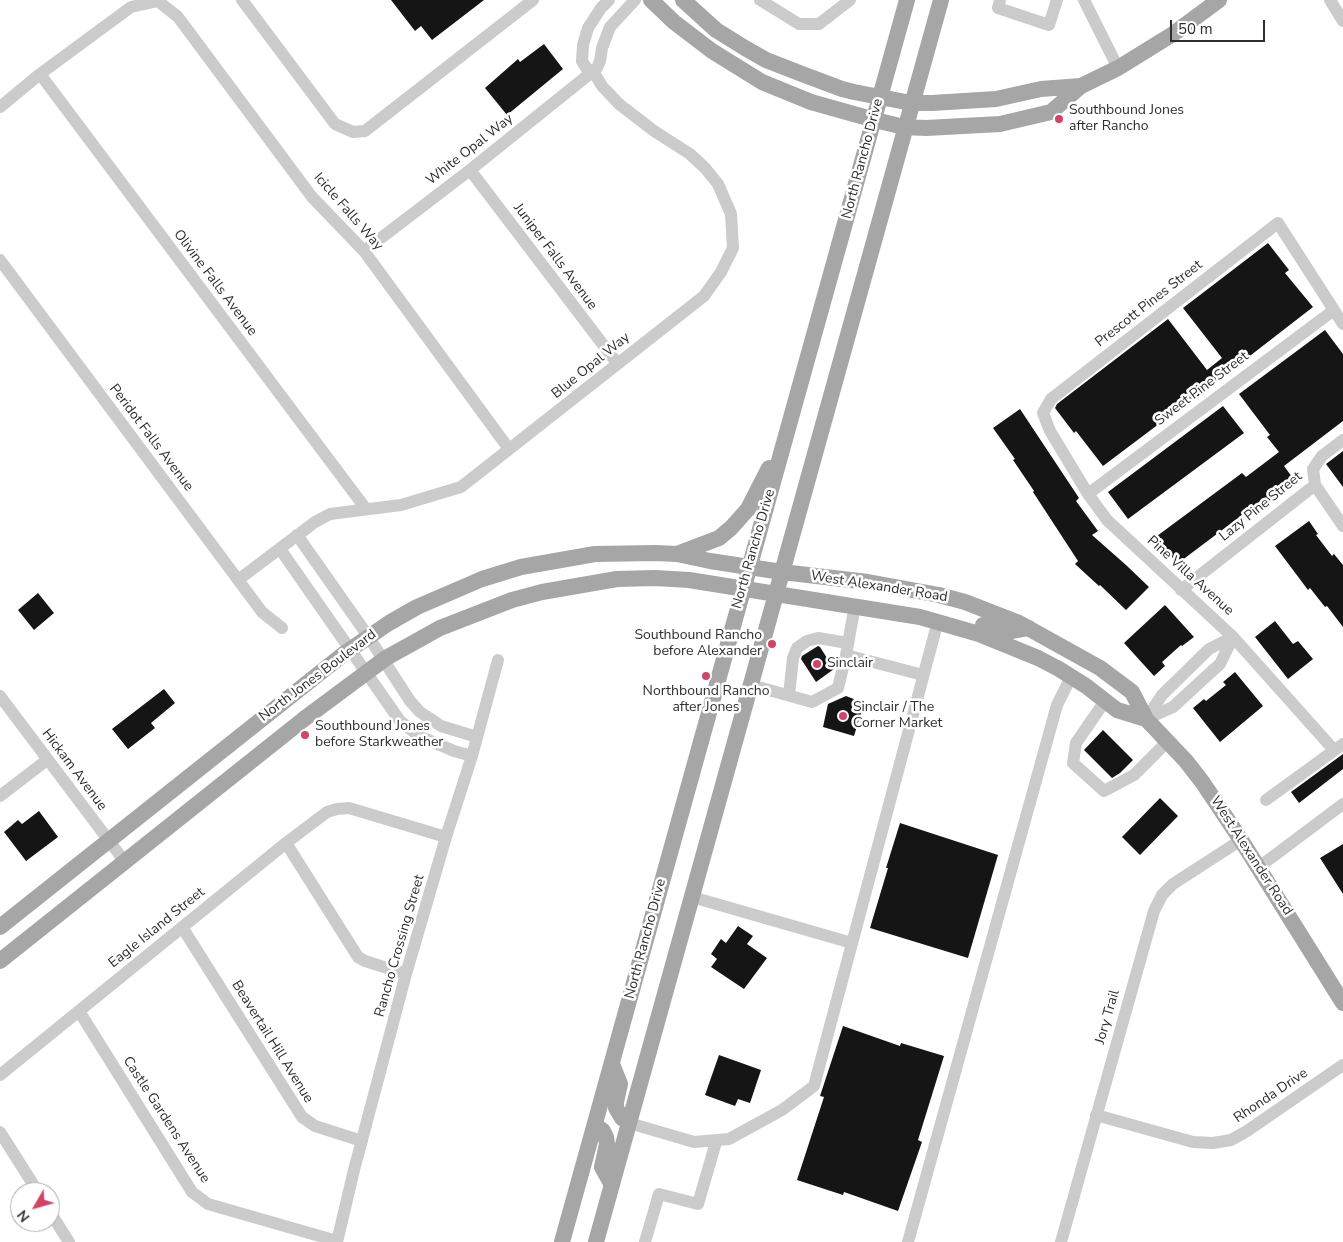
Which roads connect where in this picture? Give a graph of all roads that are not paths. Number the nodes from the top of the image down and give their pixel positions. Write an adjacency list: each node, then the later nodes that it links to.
1 (242, 0): 2 (street)
2 (533, 0)
3 (609, 0): 18 (street)
4 (635, 0): 19 (street)
5 (651, 0): 27 (main road)
6 (683, 0): 24 (main road)
7 (760, 0): 8 (street)
8 (850, 0)
9 (907, 0): 24 (main road, North Rancho Drive)
10 (941, 0): 25 (main road)
11 (1000, 0): 12 (street)
12 (1057, 0)
13 (1084, 0): 20 (street)
14 (1219, 0): 20 (main road)
15 (1330, 0): 17 (street)
16 (158, 1): 22 (street); 30 (street, Icicle Falls Way)
17 (1343, 21)
18 (583, 45): 19 (street); 21 (street, Blue Opal Way)
19 (602, 48): 21 (street)
20 (1118, 68): 23 (main road)
21 (593, 71): 29 (street, White Opal Way); 34 (street, Blue Opal Way)
22 (40, 74): 26 (street); 41 (street, Olivine Falls Avenue)
23 (1081, 86): 25 (main road); 28 (main road)
24 (881, 97): 25 (main road); 27 (main road, North Rancho Drive)
25 (911, 103): 28 (main road)
26 (0, 108)
27 (875, 120): 28 (main road); 36 (main road, North Rancho Drive)
28 (904, 127): 48 (main road)
29 (470, 170): 30 (street, White Opal Way); 34 (street, Juniper Falls Avenue)
30 (364, 252): 38 (street, Icicle Falls Way)
31 (0, 260): 49 (street, Peridot Falls Avenue)
32 (1334, 310): 33 (street); 35 (street, Prescott Pines Street); 40 (street, Sweet Pine Street)
33 (1343, 324)
34 (617, 363): 38 (street, Blue Opal Way)
35 (1043, 413): 40 (street, Pine Villa Avenue)
36 (784, 439): 45 (main road); 46 (main road, North Rancho Drive)
37 (1343, 440): 39 (street, Lazy Pine Street)
38 (509, 449): 41 (street, Blue Opal Way)
39 (1315, 485): 42 (street); 52 (street, Lazy Pine Street)
40 (1088, 494): 52 (street, Pine Villa Avenue)
41 (366, 509): 43 (street, Blue Opal Way)
42 (1343, 526)
43 (297, 535): 44 (street, Blue Opal Way); 47 (street)
44 (280, 549): 49 (street, Blue Opal Way); 50 (street)
45 (677, 554): 46 (main road, North Jones Boulevard); 58 (main road, North Jones Boulevard)
46 (749, 567): 48 (main road, North Jones Boulevard); 51 (main road, North Rancho Drive)
47 (322, 570): 50 (street); 58 (street)
48 (782, 572): 53 (main road); 57 (main road, West Alexander Road)
49 (238, 580): 56 (street, Peridot Falls Avenue)
50 (304, 582): 60 (street)
51 (743, 590): 53 (main road, North Jones Boulevard); 63 (main road, North Jones Boulevard); 98 (main road, North Rancho Drive)
52 (1181, 590): 59 (street, Pine Villa Avenue)
53 (775, 594): 54 (main road, West Alexander Road); 69 (main road)
54 (855, 605): 55 (main road, West Alexander Road); 61 (street)
55 (938, 621): 57 (main road); 67 (street); 68 (main road, West Alexander Road)
56 (282, 628)
57 (1029, 628): 73 (main road, West Alexander Road)
58 (368, 636): 60 (main road, North Jones Boulevard); 63 (street)
59 (1234, 637): 62 (street); 66 (street); 78 (street, Pine Villa Avenue)
60 (350, 649): 65 (street); 86 (main road, North Jones Boulevard)
61 (847, 649): 67 (street); 70 (street); 70 (street)
62 (1199, 659): 66 (street); 73 (street)
63 (383, 660): 65 (main road, North Jones Boulevard); 74 (street)
64 (498, 660): 75 (street, Rancho Crossing Street)
65 (366, 672): 77 (street); 88 (main road, North Jones Boulevard)
66 (1211, 672): 73 (street)
67 (924, 675): 93 (street)
68 (1071, 677): 72 (main road, West Alexander Road); 115 (street)
69 (751, 685): 70 (street); 90 (main road)
70 (789, 695)
71 (0, 696): 80 (street, Hickam Avenue)
72 (1105, 701): 73 (main road, West Alexander Road); 76 (street)
73 (1146, 719): 76 (main road, West Alexander Road)
74 (446, 728): 75 (street); 77 (street)
75 (477, 737): 79 (street, Rancho Crossing Street)
76 (1168, 741): 85 (main road, West Alexander Road)
77 (440, 746): 79 (street)
78 (1338, 747): 82 (street)
79 (472, 756): 84 (street, Rancho Crossing Street)
80 (47, 760): 81 (street); 86 (street, Hickam Avenue)
81 (0, 796)
82 (1266, 800)
83 (1343, 804): 89 (street)
84 (446, 837): 87 (street, Eagle Island Street); 95 (street, Rancho Crossing Street)
85 (1241, 840): 89 (main road, West Alexander Road); 101 (street, Jory Trail)
86 (109, 841): 88 (street, Hickam Avenue); 91 (main road, North Jones Boulevard)
87 (286, 843): 92 (street, Eagle Island Street); 95 (street)
88 (124, 862): 94 (main road, North Jones Boulevard)
89 (1259, 868): 96 (main road, West Alexander Road)
90 (692, 897): 93 (street); 102 (main road)
91 (0, 927)
92 (182, 927): 97 (street, Eagle Island Street); 105 (street, Beavertail Hill Avenue)
93 (852, 943): 106 (street)
94 (0, 961)
95 (406, 974): 105 (street, Rancho Crossing Street)
96 (1343, 1003)
97 (79, 1011): 100 (street, Eagle Island Street); 111 (street, Castle Gardens Avenue)
98 (612, 1064): 102 (main road); 103 (main road, North Rancho Drive)
99 (1343, 1065): 101 (street, Rhonda Drive)
100 (0, 1075)
101 (1096, 1115): 116 (street, Jory Trail)
102 (629, 1123): 106 (street); 108 (main road)
103 (595, 1125): 108 (main road); 112 (main road, North Rancho Drive)
104 (0, 1132): 107 (street)
105 (362, 1141): 111 (street, Rancho Crossing Street)
106 (716, 1142): 114 (street)
107 (32, 1182)
108 (612, 1185): 113 (main road)
109 (60, 1228): 110 (street)
110 (69, 1242)
111 (337, 1242)
112 (562, 1242)
113 (596, 1242)
114 (645, 1242)
115 (908, 1242)
116 (1061, 1242)

